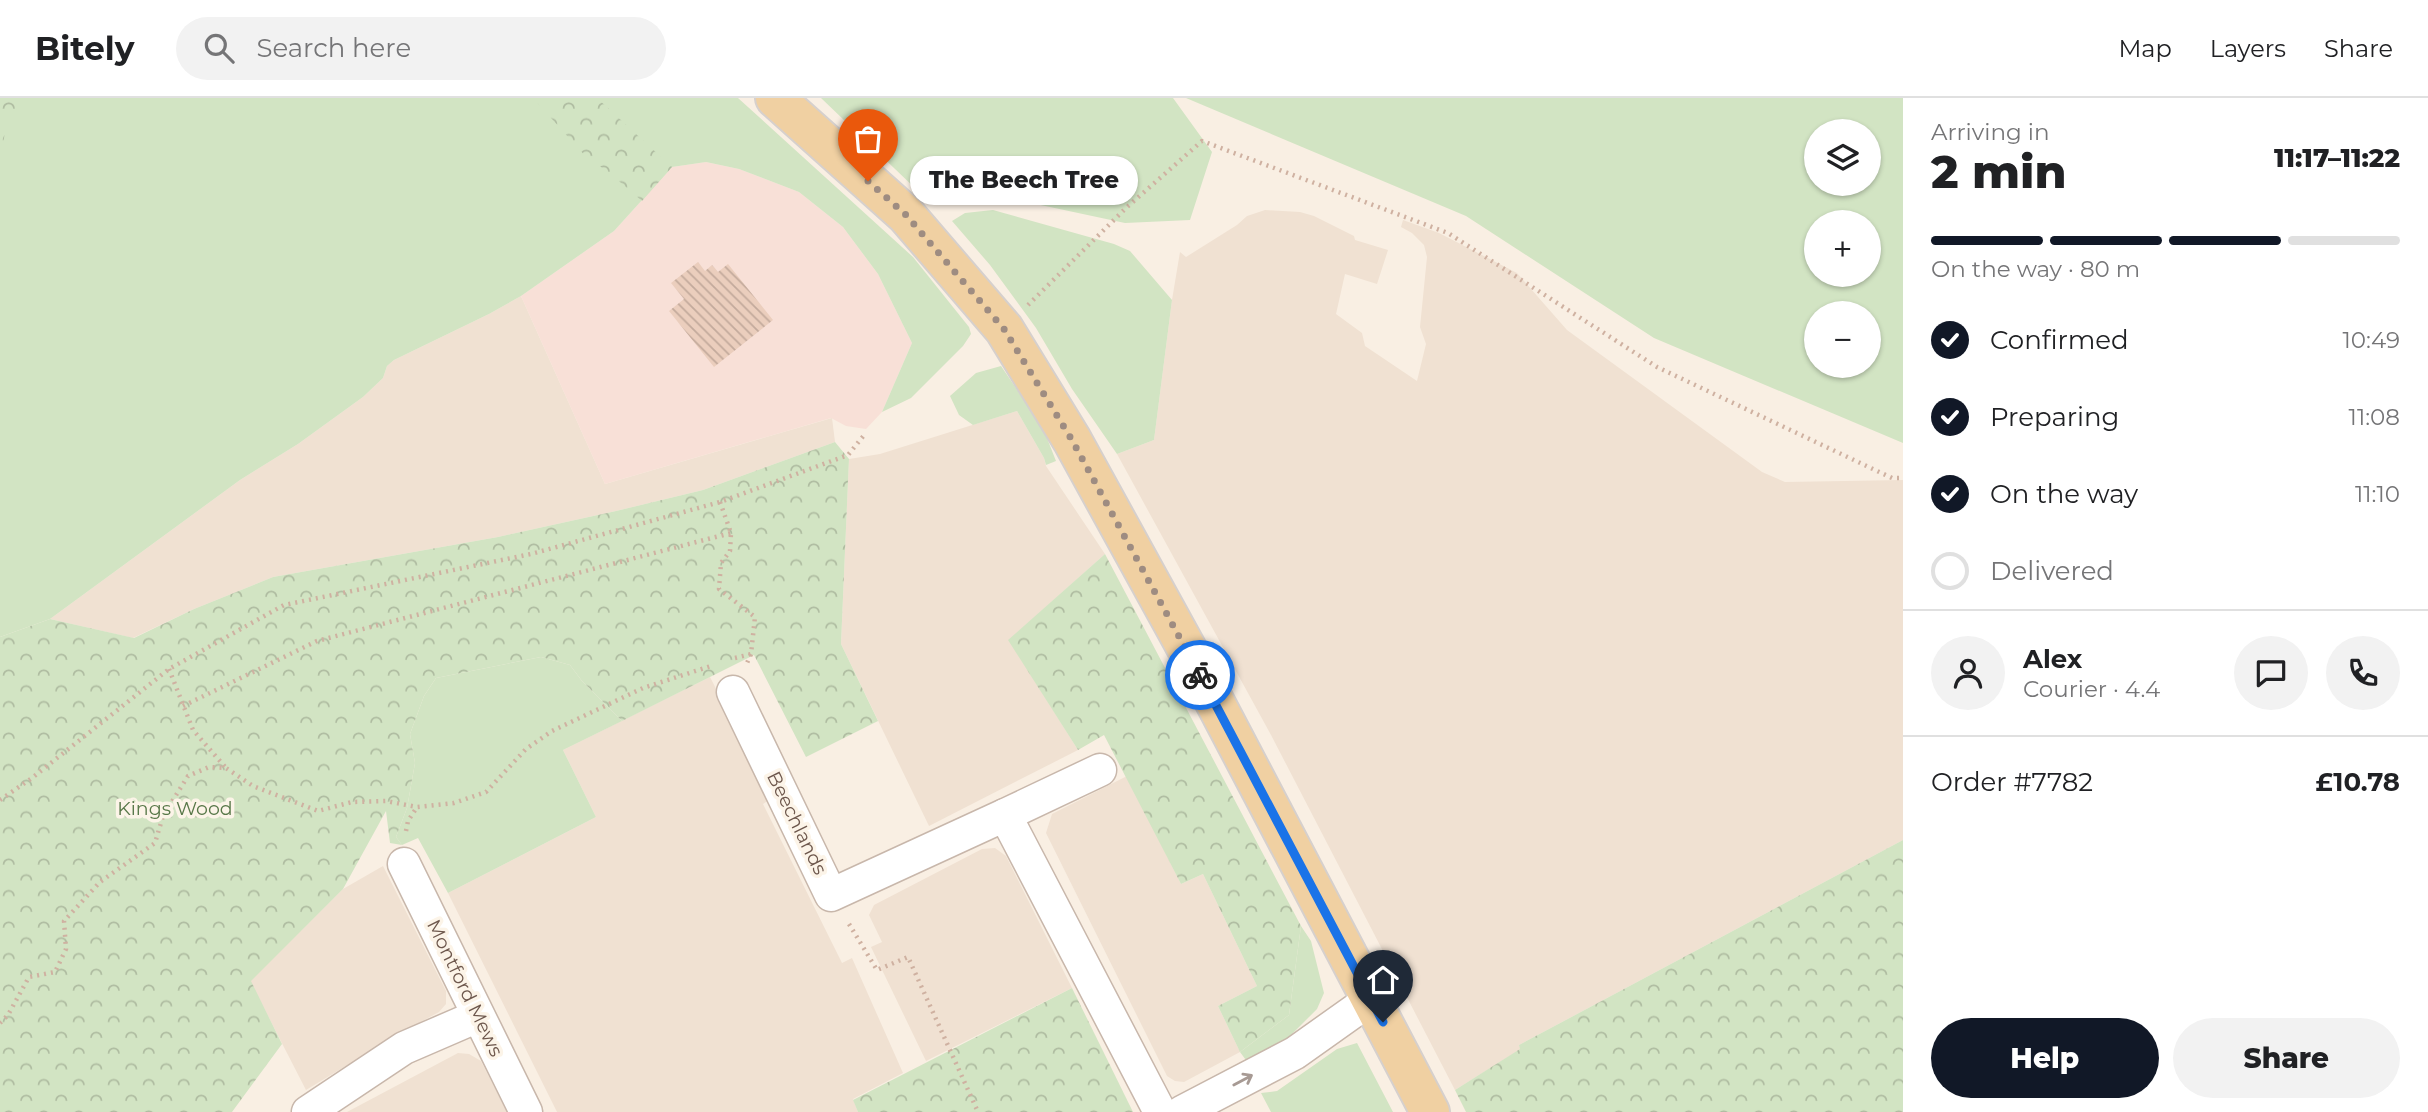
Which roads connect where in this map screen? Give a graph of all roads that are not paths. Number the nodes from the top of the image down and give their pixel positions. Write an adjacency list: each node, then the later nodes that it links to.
1 (775, 98): 6 (main road)
2 (733, 692): 4 (street, Beechlands)
3 (1100, 770): 4 (street, Beechlands)
4 (1006, 815): 10 (street)
5 (404, 864): 7 (street, Montford Mews)
6 (1371, 999): 11 (street, one-way to 6); 12 (main road)
7 (478, 1016): 8 (street); 9 (street, Montford Mews)
8 (308, 1112)
9 (526, 1112)
10 (1160, 1112)
11 (1182, 1112)
12 (1430, 1112)

